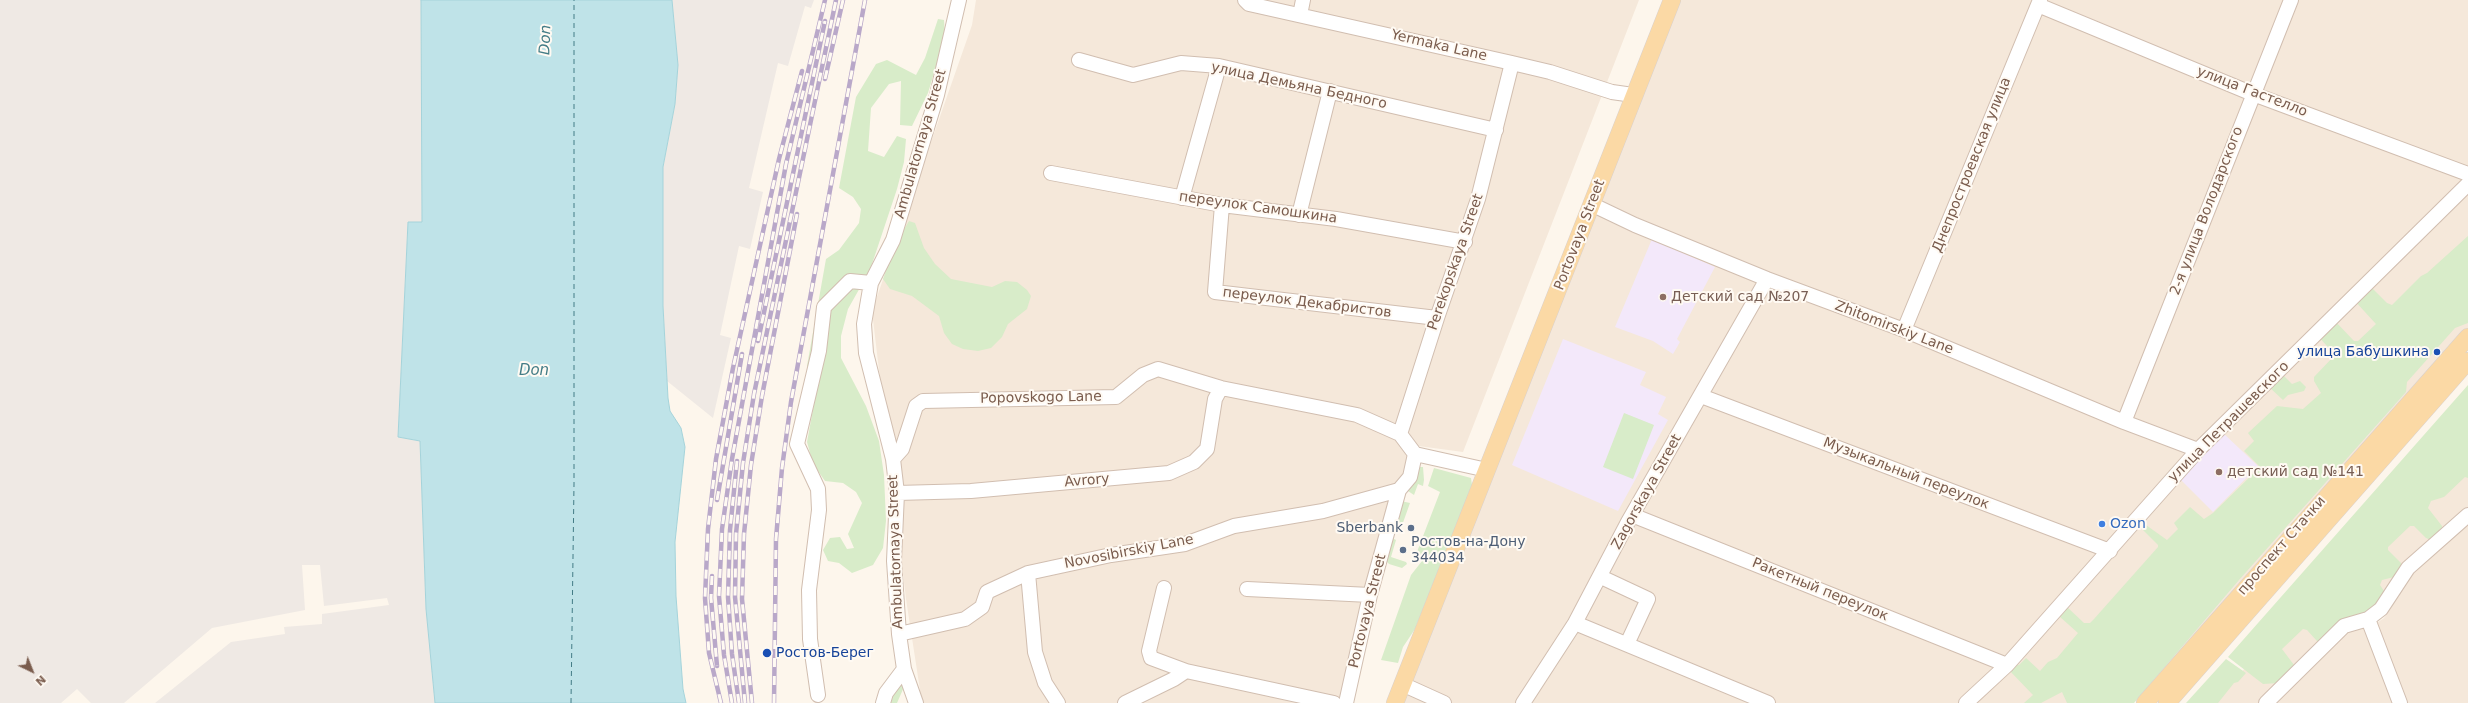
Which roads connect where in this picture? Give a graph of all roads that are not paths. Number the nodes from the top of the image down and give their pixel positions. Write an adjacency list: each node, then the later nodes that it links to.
1 (958, 0): 24 (street, Ambulatornaya Street)
2 (1245, 0): 7 (street, Yermaka Lane)
3 (1303, 0): 7 (street)
4 (1672, 0): 13 (main road, Portovaya Street)
5 (2291, 0): 12 (street, 2-я улица Володарского)
6 (2039, 3): 12 (street, улица Гастелло); 26 (street, Днепростроевская улица)
7 (1300, 15): 9 (street, Yermaka Lane)
8 (1079, 60): 10 (street, улица Демьяна Бедного)
9 (1512, 63): 13 (street, Yermaka Lane); 14 (street, Perekopskaya Street)
10 (1219, 66): 11 (street, улица Демьяна Бедного); 18 (street)
11 (1330, 91): 14 (street, улица Демьяна Бедного); 21 (street)
12 (2253, 94): 16 (street, улица Гастелло); 31 (street, 2-я улица Володарского)
13 (1633, 95): 19 (main road, Portovaya Street)
14 (1496, 130): 22 (street, Perekopskaya Street)
15 (1051, 173): 18 (street, переулок Самошкина)
16 (2468, 174)
17 (2468, 184): 33 (street, улица Петрашевского)
18 (1182, 198): 20 (street, переулок Самошкина)
19 (1591, 204): 23 (street, Zhitomirskiy Lane); 36 (main road, Portovaya Street)
20 (1222, 205): 21 (street, переулок Самошкина); 25 (street, переулок Декабристов)
21 (1299, 216): 22 (street, переулок Самошкина)
22 (1465, 242): 25 (street, Perekopskaya Street)
23 (1767, 279): 26 (street, Zhitomirskiy Lane); 30 (street, Zagorskaya Street)
24 (871, 282): 35 (street, Ambulatornaya Street); 55 (street)
25 (1437, 318): 32 (street, Perekopskaya Street)
26 (1904, 330): 31 (street, Zhitomirskiy Lane)
27 (2468, 337): 67 (main road, проспект Стачки)
28 (2468, 361): 68 (main road, проспект Стачки)
29 (1221, 388): 32 (street, Popovskogo Lane); 35 (street, Popovskogo Lane); 38 (street, Avrory)
30 (1702, 396): 39 (street, Zagorskaya Street); 41 (street, Музыкальный переулок)
31 (2124, 422): 33 (street, Zhitomirskiy Lane)
32 (1400, 434): 34 (street)
33 (2198, 450): 41 (street, улица Петрашевского)
34 (1415, 454): 36 (street); 37 (street, Portovaya Street)
35 (893, 459): 38 (street, Ambulatornaya Street)
36 (1487, 470): 54 (main road, Portovaya Street)
37 (1399, 490): 42 (street, Novosibirskiy Lane); 46 (street, Portovaya Street)
38 (897, 493): 49 (street, Ambulatornaya Street)
39 (1632, 515): 43 (street, Zagorskaya Street); 51 (street, Ракетный переулок)
40 (2468, 515): 47 (street)
41 (2110, 551): 51 (street, улица Петрашевского)
42 (1028, 574): 49 (street, Novosibirskiy Lane); 58 (street)
43 (1601, 577): 48 (street, Zagorskaya Street); 50 (street)
44 (1164, 588): 53 (street)
45 (1247, 589): 46 (street)
46 (1370, 595): 61 (street, Portovaya Street)
47 (2368, 619): 69 (street); 70 (street)
48 (1575, 623): 50 (street); 64 (street, Zagorskaya Street)
49 (899, 634): 52 (street, Ambulatornaya Street)
50 (1627, 644): 65 (street)
51 (2007, 665): 66 (street, улица Петрашевского)
52 (904, 669): 56 (street); 57 (street, Ambulatornaya Street)
53 (1186, 671): 59 (street); 60 (street)
54 (1402, 684): 62 (main road, Portovaya Street); 63 (street)
55 (818, 695)
56 (883, 703)
57 (916, 703)
58 (1058, 703)
59 (1125, 703)
60 (1334, 703)
61 (1346, 703)
62 (1395, 703)
63 (1444, 703)
64 (1523, 703)
65 (1768, 703)
66 (1966, 703)
67 (2145, 703)
68 (2167, 703)
69 (2266, 703)
70 (2400, 703)

